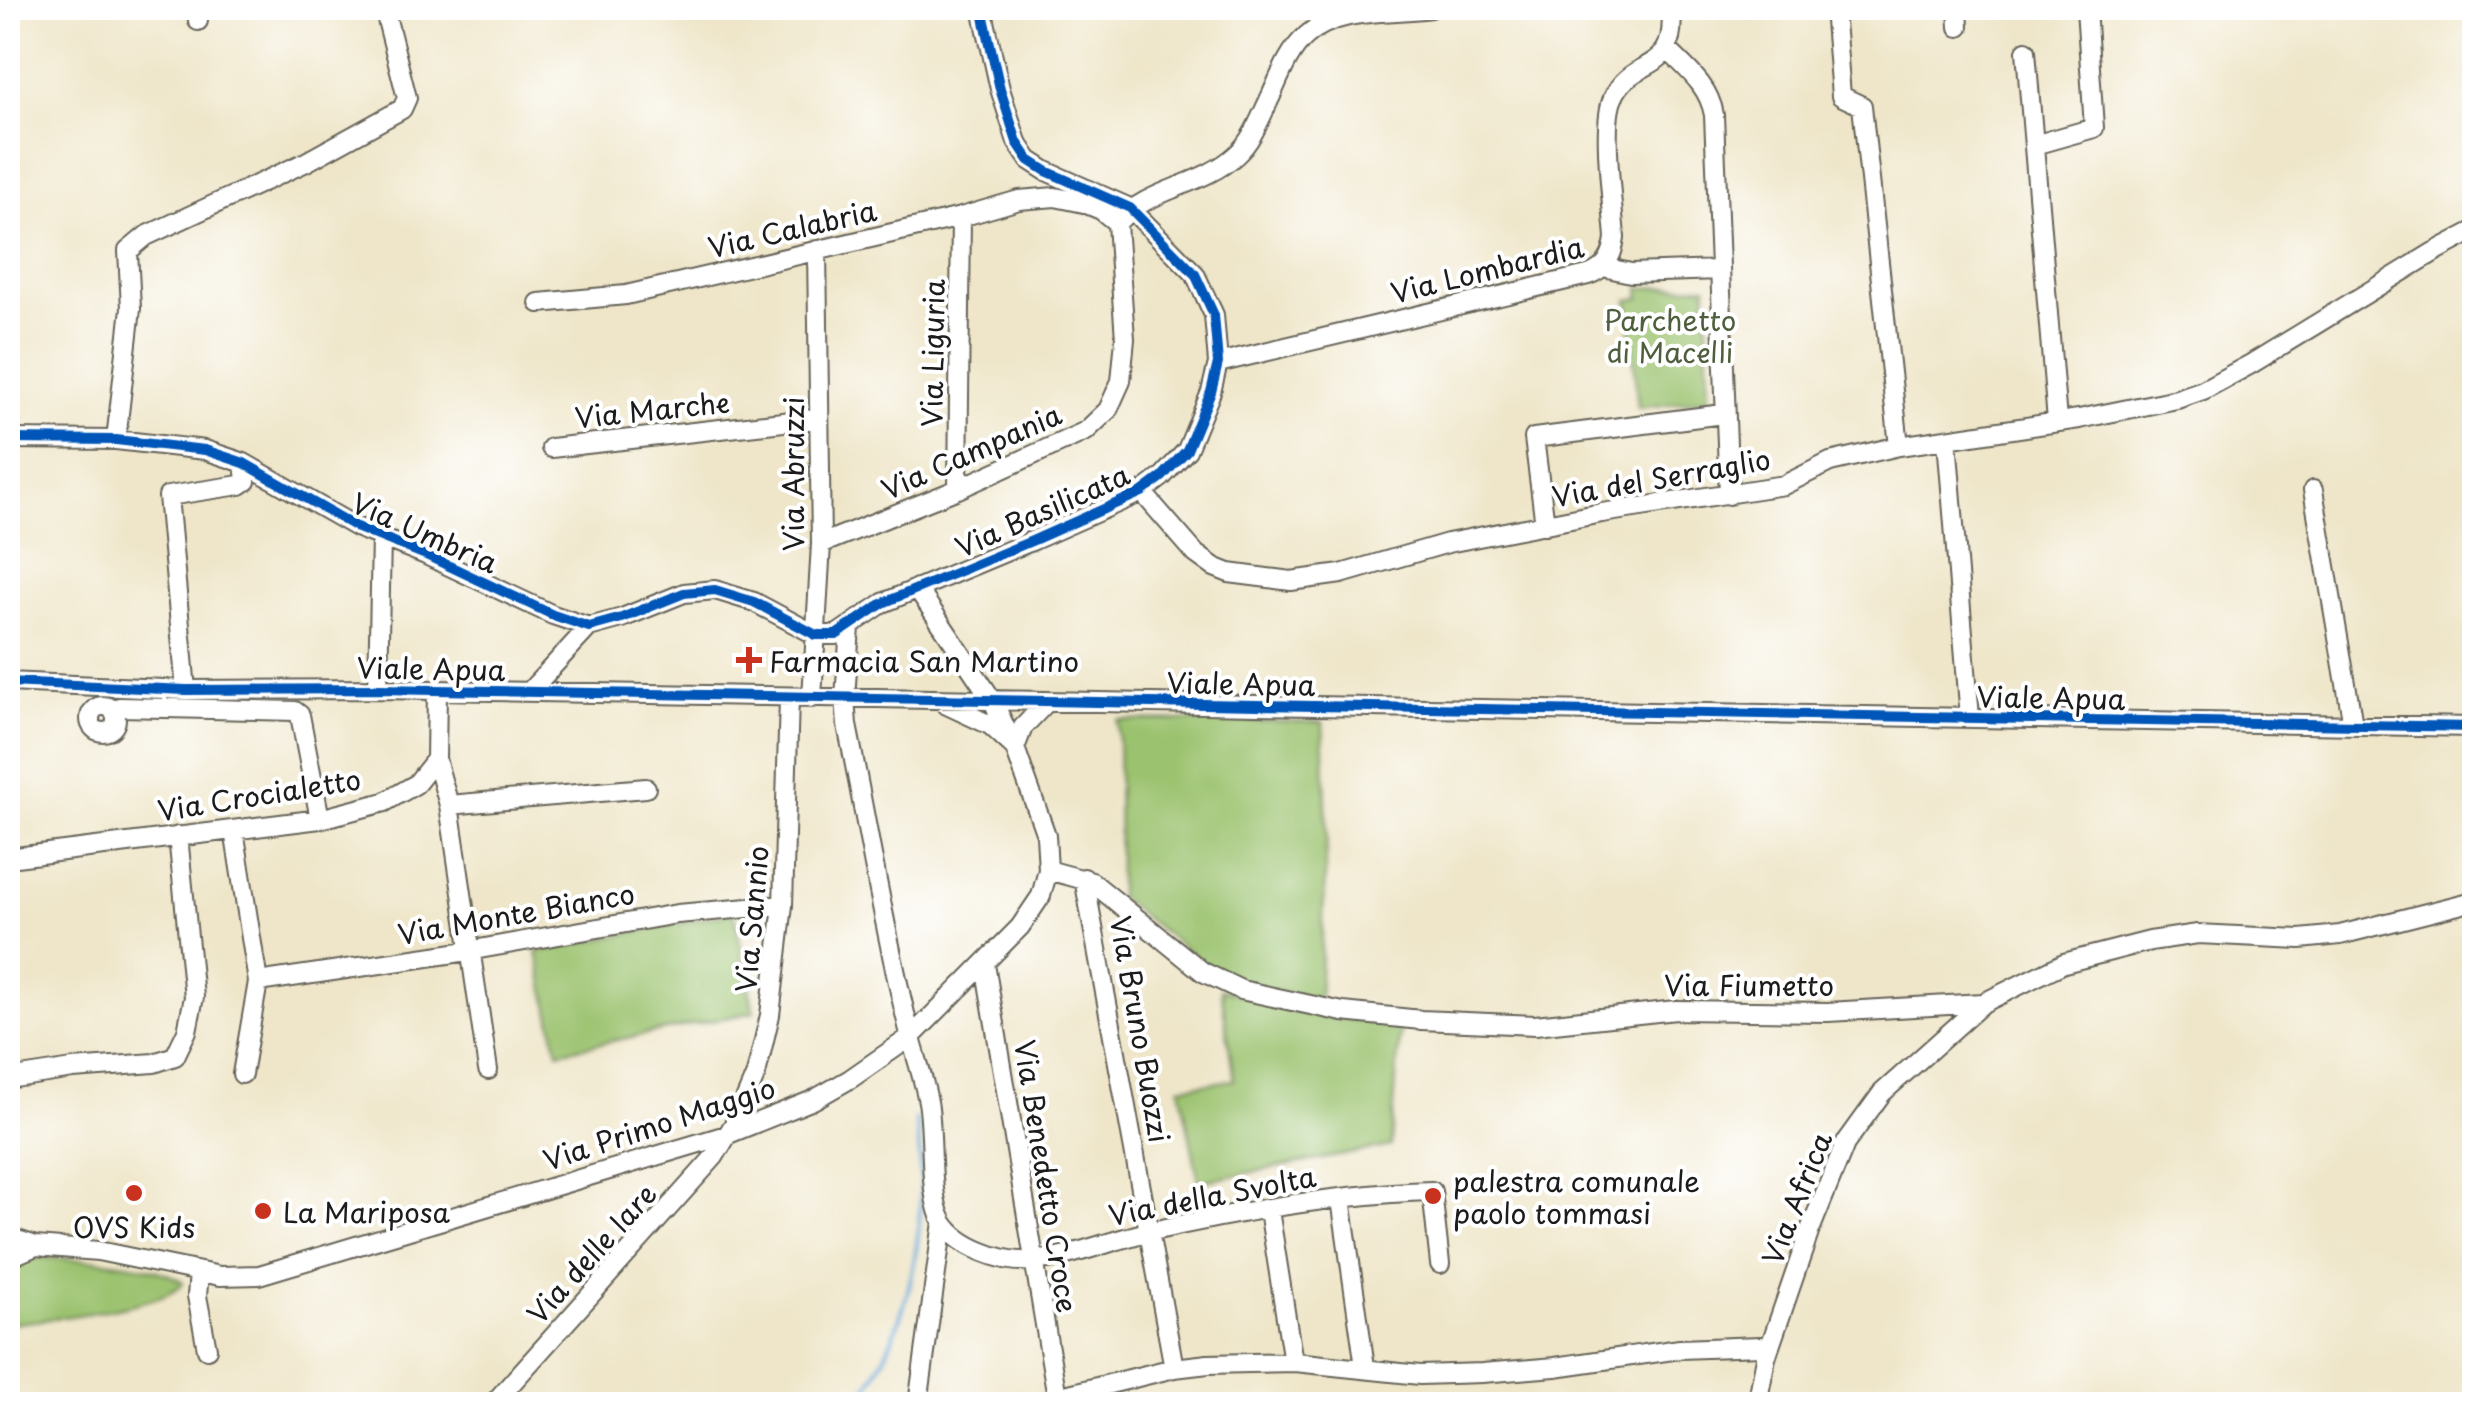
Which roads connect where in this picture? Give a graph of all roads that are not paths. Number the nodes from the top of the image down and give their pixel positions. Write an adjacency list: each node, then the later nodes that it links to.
1 (384, 8): 27 (street)
2 (982, 8): 12 (street)
3 (1431, 8): 14 (street)
4 (1672, 8): 9 (street)
5 (1834, 8): 29 (street)
6 (1958, 8): 8 (street)
7 (2086, 8): 11 (street)
8 (1959, 27)
9 (1667, 49): 19 (street, Via Lombardia); 20 (street)
10 (2026, 51): 11 (street)
11 (2034, 145): 25 (street)
12 (1060, 178): 13 (street); 14 (street)
13 (1055, 197): 15 (street, Via Calabria); 16 (street, Via Calabria)
14 (1130, 208): 16 (street); 22 (street, Via Basilicata)
15 (961, 217): 18 (street, Via Calabria); 32 (street, Via Liguria)
16 (1117, 223): 32 (street, Via Campania)
17 (2474, 231): 25 (street, Via del Serraglio)
18 (816, 250): 21 (street, Via Calabria); 24 (street, Via Abruzzi)
19 (1604, 268): 20 (street); 22 (street, Via Lombardia)
20 (1720, 270): 23 (street)
21 (539, 303)
22 (1218, 363): 34 (street, Via Basilicata)
23 (1724, 414): 35 (street); 36 (street)
24 (819, 418): 30 (street, Via Marche); 38 (street, Via Abruzzi)
25 (2057, 421): 28 (street, Via del Serraglio)
26 (8, 439): 27 (street, Via Umbria)
27 (116, 440): 31 (street, Via Umbria)
28 (1948, 440): 29 (street, Via del Serraglio); 55 (street)
29 (1898, 446): 35 (street, Via del Serraglio)
30 (551, 448)
31 (244, 463): 37 (street, Via Umbria); 45 (street)
32 (958, 490): 38 (street, Via Campania)
33 (2313, 490): 56 (street)
34 (1142, 492): 36 (street, Via del Serraglio); 39 (street, Via Basilicata)
35 (1729, 495): 36 (street, Via del Serraglio)
36 (1544, 524)
37 (381, 537): 40 (street, Via Umbria); 44 (street, Via Umbria)
38 (821, 544): 42 (street, Via Abruzzi)
39 (917, 588): 41 (street, Via Basilicata); 52 (street, Via Primo Maggio)
40 (588, 627): 42 (street); 47 (street)
41 (850, 628): 42 (street, Via Basilicata); 50 (street)
42 (816, 635): 49 (street, Via Abruzzi)
43 (8, 682): 45 (street, Viale Apua)
44 (378, 689): 45 (street, Viale Apua); 46 (street, Viale Apua)
45 (186, 690)
46 (437, 690): 47 (street, Viale Apua); 59 (street)
47 (530, 692): 48 (street, Viale Apua)
48 (789, 698): 49 (street, Viale Apua); 69 (street, Via Sannio)
49 (812, 698): 50 (street, Viale Apua)
50 (845, 698): 51 (street, Viale Apua); 74 (street)
51 (935, 700): 52 (street, Viale Apua); 58 (street)
52 (993, 701): 53 (street, Viale Apua); 58 (street, Via Primo Maggio)
53 (1046, 702): 55 (street, Viale Apua); 58 (street)
54 (113, 711): 62 (street)
55 (1970, 718): 56 (street, Viale Apua)
56 (2354, 725): 57 (street, Viale Apua)
57 (2474, 727)
58 (1015, 748): 66 (street, Via Primo Maggio)
59 (436, 759): 61 (street); 62 (street, Via Crocialetto)
60 (646, 788): 61 (street)
61 (449, 804): 70 (street)
62 (320, 819): 63 (street, Via Crocialetto)
63 (234, 830): 64 (street, Via Crocialetto); 72 (street)
64 (178, 836): 65 (street, Via Crocialetto); 77 (street)
65 (8, 858)
66 (1048, 870): 67 (street, Via Fiumetto); 71 (street, Via Primo Maggio)
67 (1084, 878): 73 (street, Via Fiumetto); 82 (street, Via Bruno Buozzi)
68 (2474, 901): 73 (street, Via Fiumetto)
69 (784, 905): 70 (street, Via Monte Bianco); 78 (street, Via Sannio)
70 (468, 950): 72 (street, Via Monte Bianco); 75 (street)
71 (985, 964): 74 (street, Via Primo Maggio); 86 (street, Via Benedetto Croce)
72 (258, 982): 76 (street)
73 (1983, 1003): 90 (street, Via Africa)
74 (912, 1036): 78 (street, Via Primo Maggio); 81 (street)
75 (488, 1070)
76 (242, 1074)
77 (8, 1080)
78 (726, 1135): 88 (street, Via Primo Maggio); 94 (street, Via delle Iare)
79 (1341, 1199): 80 (street, Via della Svolta); 87 (street, Via della Svolta); 92 (street)
80 (1269, 1210): 82 (street, Via della Svolta); 91 (street)
81 (943, 1222): 86 (street, Via della Svolta); 95 (street)
82 (1151, 1231): 86 (street, Via della Svolta); 93 (street, Via Bruno Buozzi)
83 (8, 1237): 84 (street, Via Primo Maggio)
84 (36, 1246): 85 (street, Via Primo Maggio); 88 (street, Via Primo Maggio)
85 (8, 1258)
86 (1032, 1261): 93 (street, Via Benedetto Croce)
87 (1440, 1264)
88 (198, 1272): 89 (street)
89 (207, 1348)
90 (1766, 1358): 92 (street); 96 (street, Via Africa)
91 (1293, 1362): 92 (street); 93 (street)
92 (1365, 1367)
93 (1174, 1368)
94 (492, 1404)
95 (918, 1404)
96 (1757, 1404)

